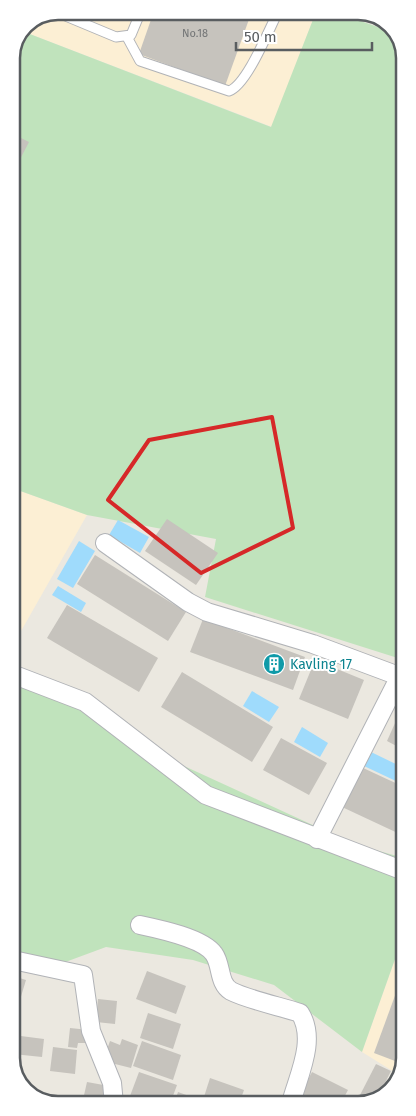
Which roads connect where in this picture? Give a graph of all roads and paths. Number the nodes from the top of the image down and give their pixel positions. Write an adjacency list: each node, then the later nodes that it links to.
1 (75, 20): 4 (lane)
2 (138, 20): 4 (lane)
3 (274, 20): 4 (lane)
4 (127, 37)
5 (105, 543): 6 (street)
6 (396, 675)
7 (20, 677): 9 (street)
8 (396, 688): 9 (street)
9 (317, 839): 10 (street)
10 (396, 868)
11 (140, 925): 14 (street)
12 (20, 962): 13 (street)
13 (113, 1096)
14 (292, 1096)

